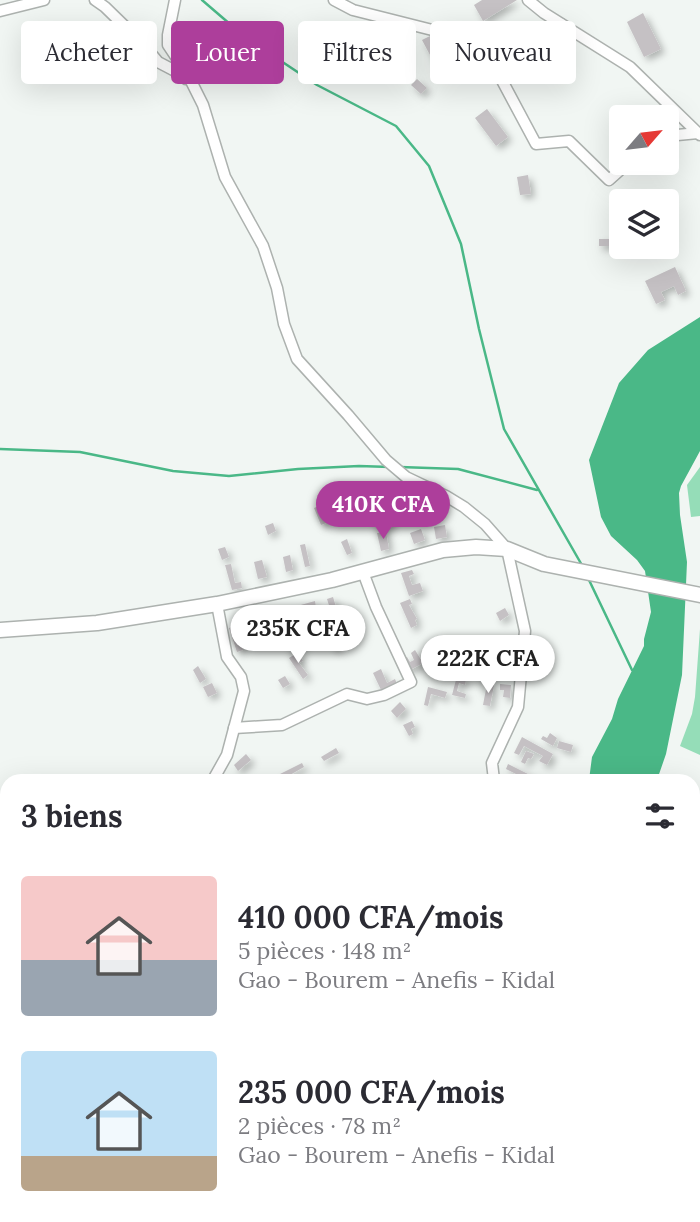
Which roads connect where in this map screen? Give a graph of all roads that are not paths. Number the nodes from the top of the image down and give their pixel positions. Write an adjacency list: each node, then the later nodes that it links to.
1 (44, 0): 6 (street)
2 (95, 0): 11 (street)
3 (174, 0): 11 (street)
4 (334, 0): 8 (street)
5 (528, 0): 7 (street)
6 (0, 11)
7 (556, 21)
8 (430, 29)
9 (576, 33): 12 (street)
10 (504, 84): 14 (street)
11 (193, 86): 15 (street)
12 (699, 134): 13 (street)
13 (679, 135)
14 (614, 175)
15 (507, 549): 16 (main road); 17 (main road); 22 (street)
16 (363, 572): 18 (main road); 20 (street)
17 (700, 595)
18 (217, 604): 19 (main road); 20 (street)
19 (0, 630)
20 (234, 727): 21 (street)
21 (216, 774)
22 (493, 774)

